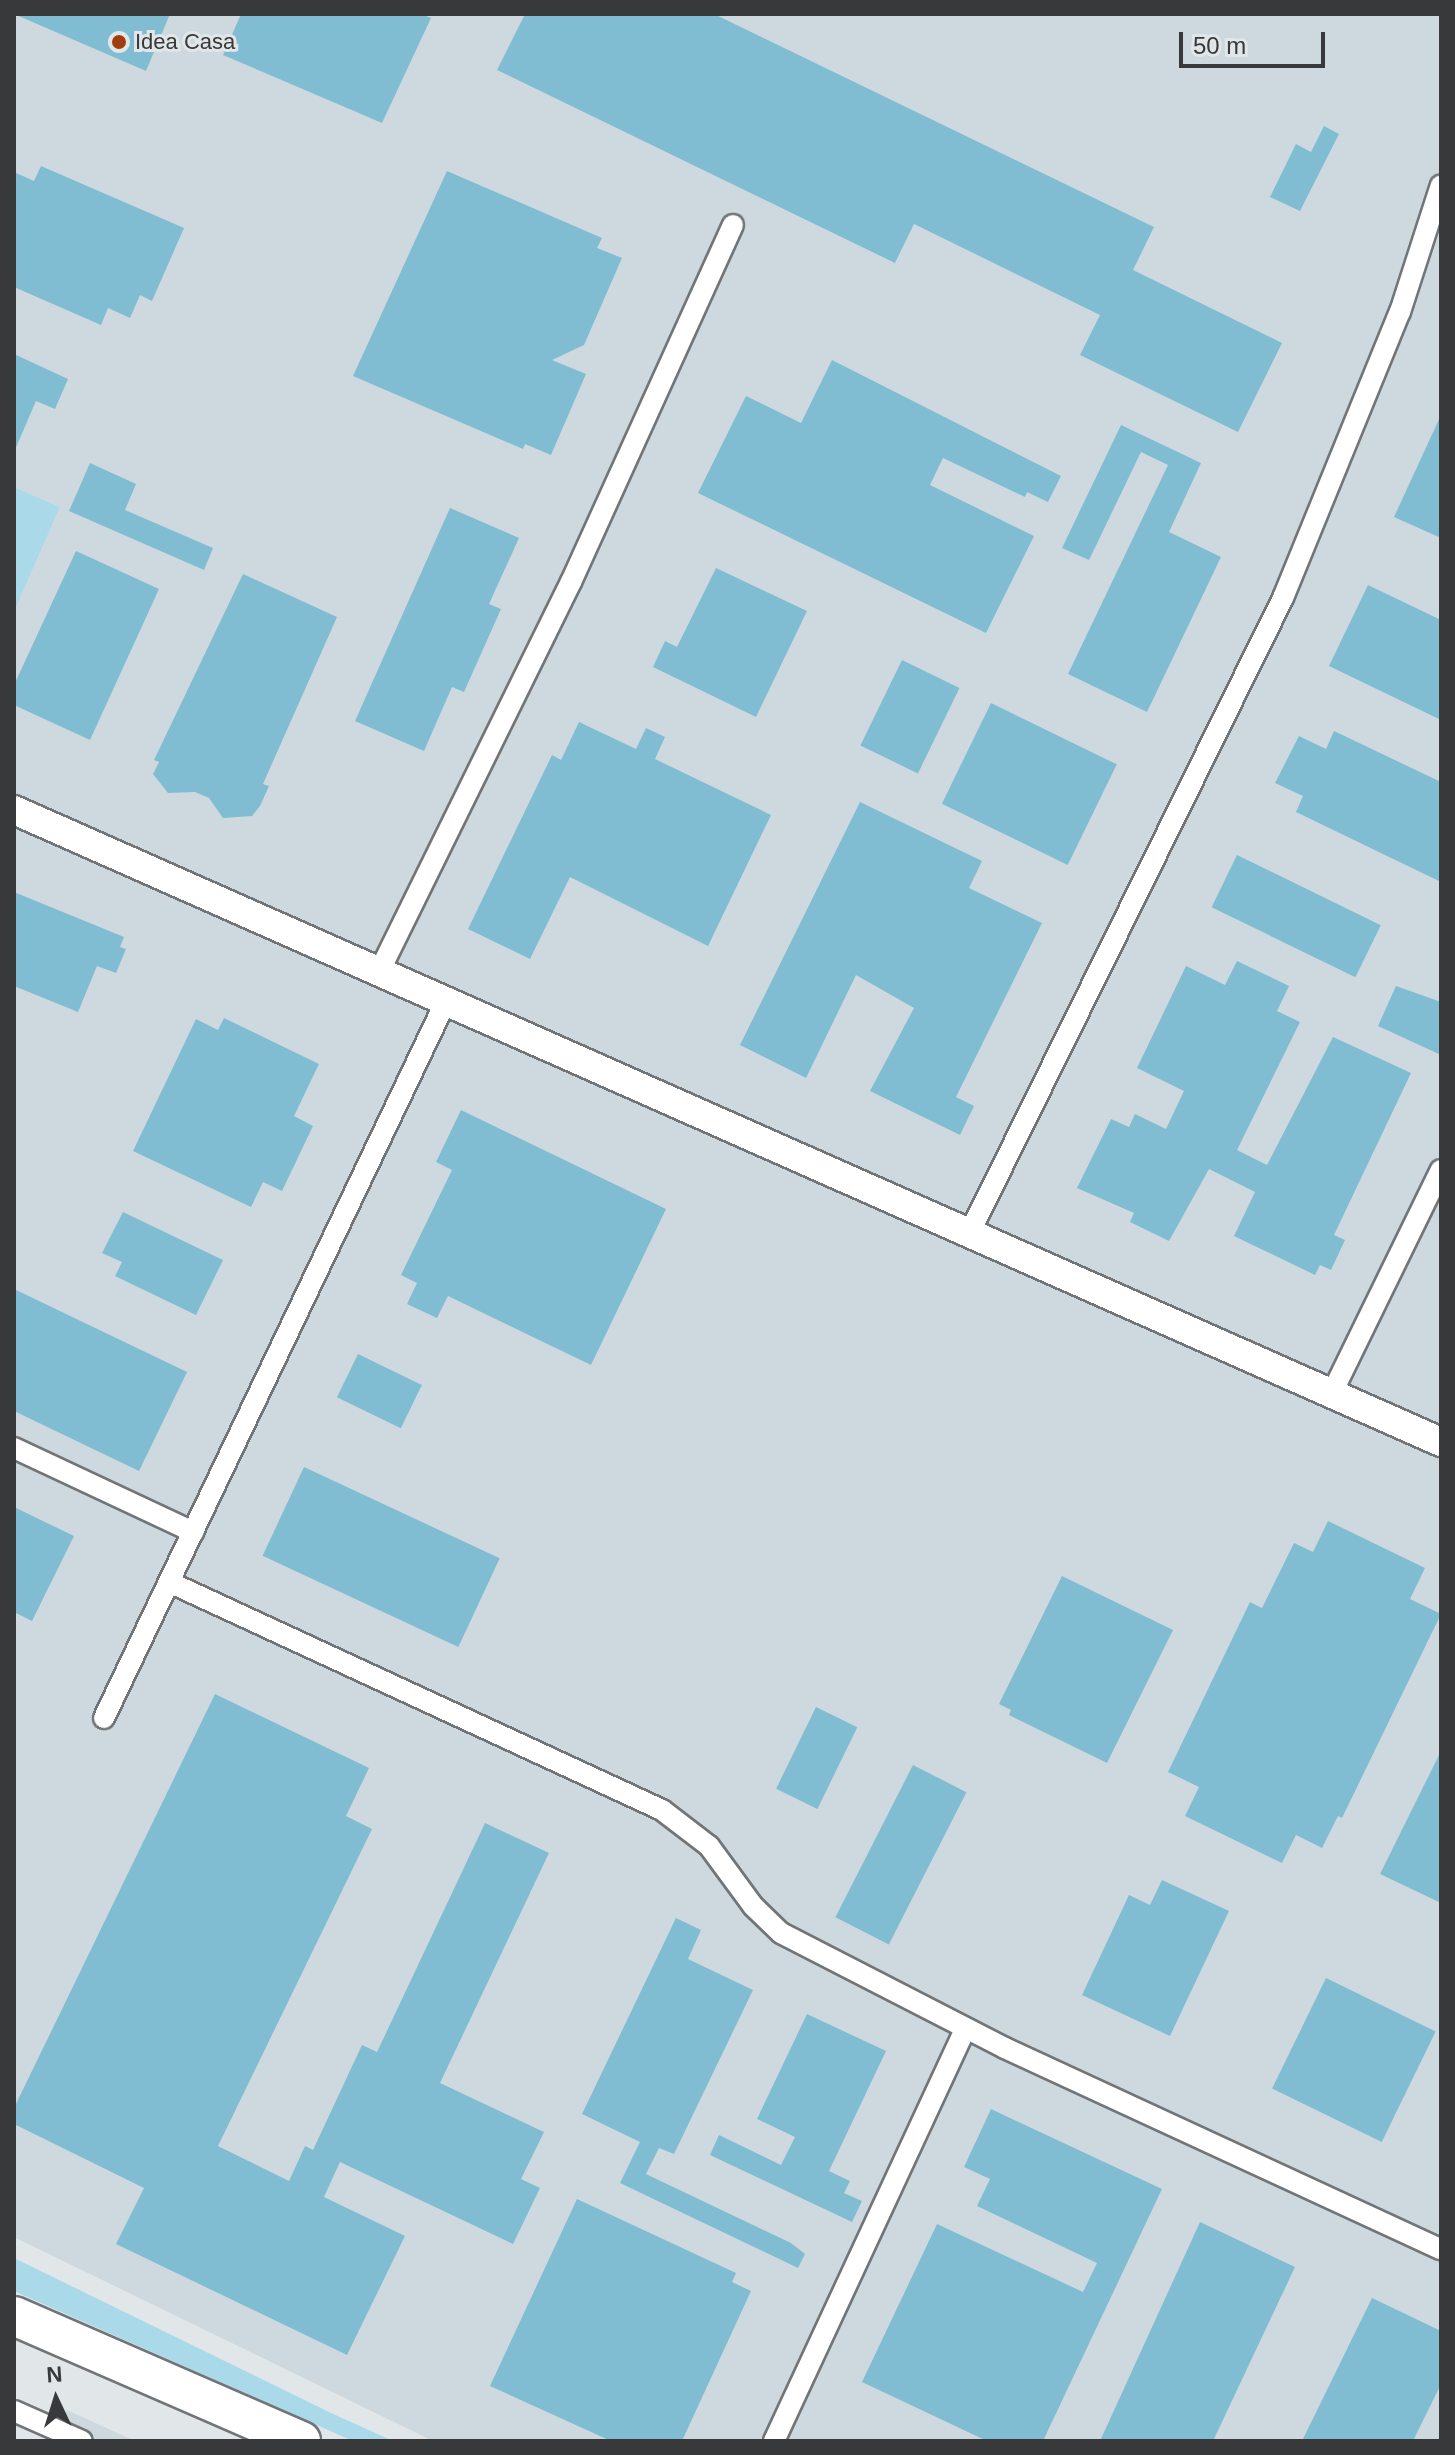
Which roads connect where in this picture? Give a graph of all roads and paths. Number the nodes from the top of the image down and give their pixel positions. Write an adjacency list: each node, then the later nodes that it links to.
1 (1441, 185): 7 (street)
2 (733, 225): 4 (street)
3 (14, 810): 4 (street)
4 (379, 972): 5 (street)
5 (446, 1001): 7 (street); 11 (street)
6 (1441, 1170): 8 (street)
7 (971, 1230): 8 (street)
8 (1332, 1393): 9 (street)
9 (1441, 1442)
10 (14, 1448): 11 (street)
11 (193, 1532): 12 (street)
12 (169, 1582): 13 (street); 14 (street)
13 (104, 1718)
14 (966, 2028): 15 (street); 22 (street)
15 (1441, 2249)
16 (14, 2316): 21 (highway)
17 (14, 2344): 20 (highway)
18 (14, 2411): 19 (street)
19 (82, 2441)
20 (238, 2441)
21 (301, 2441)
22 (774, 2441)

